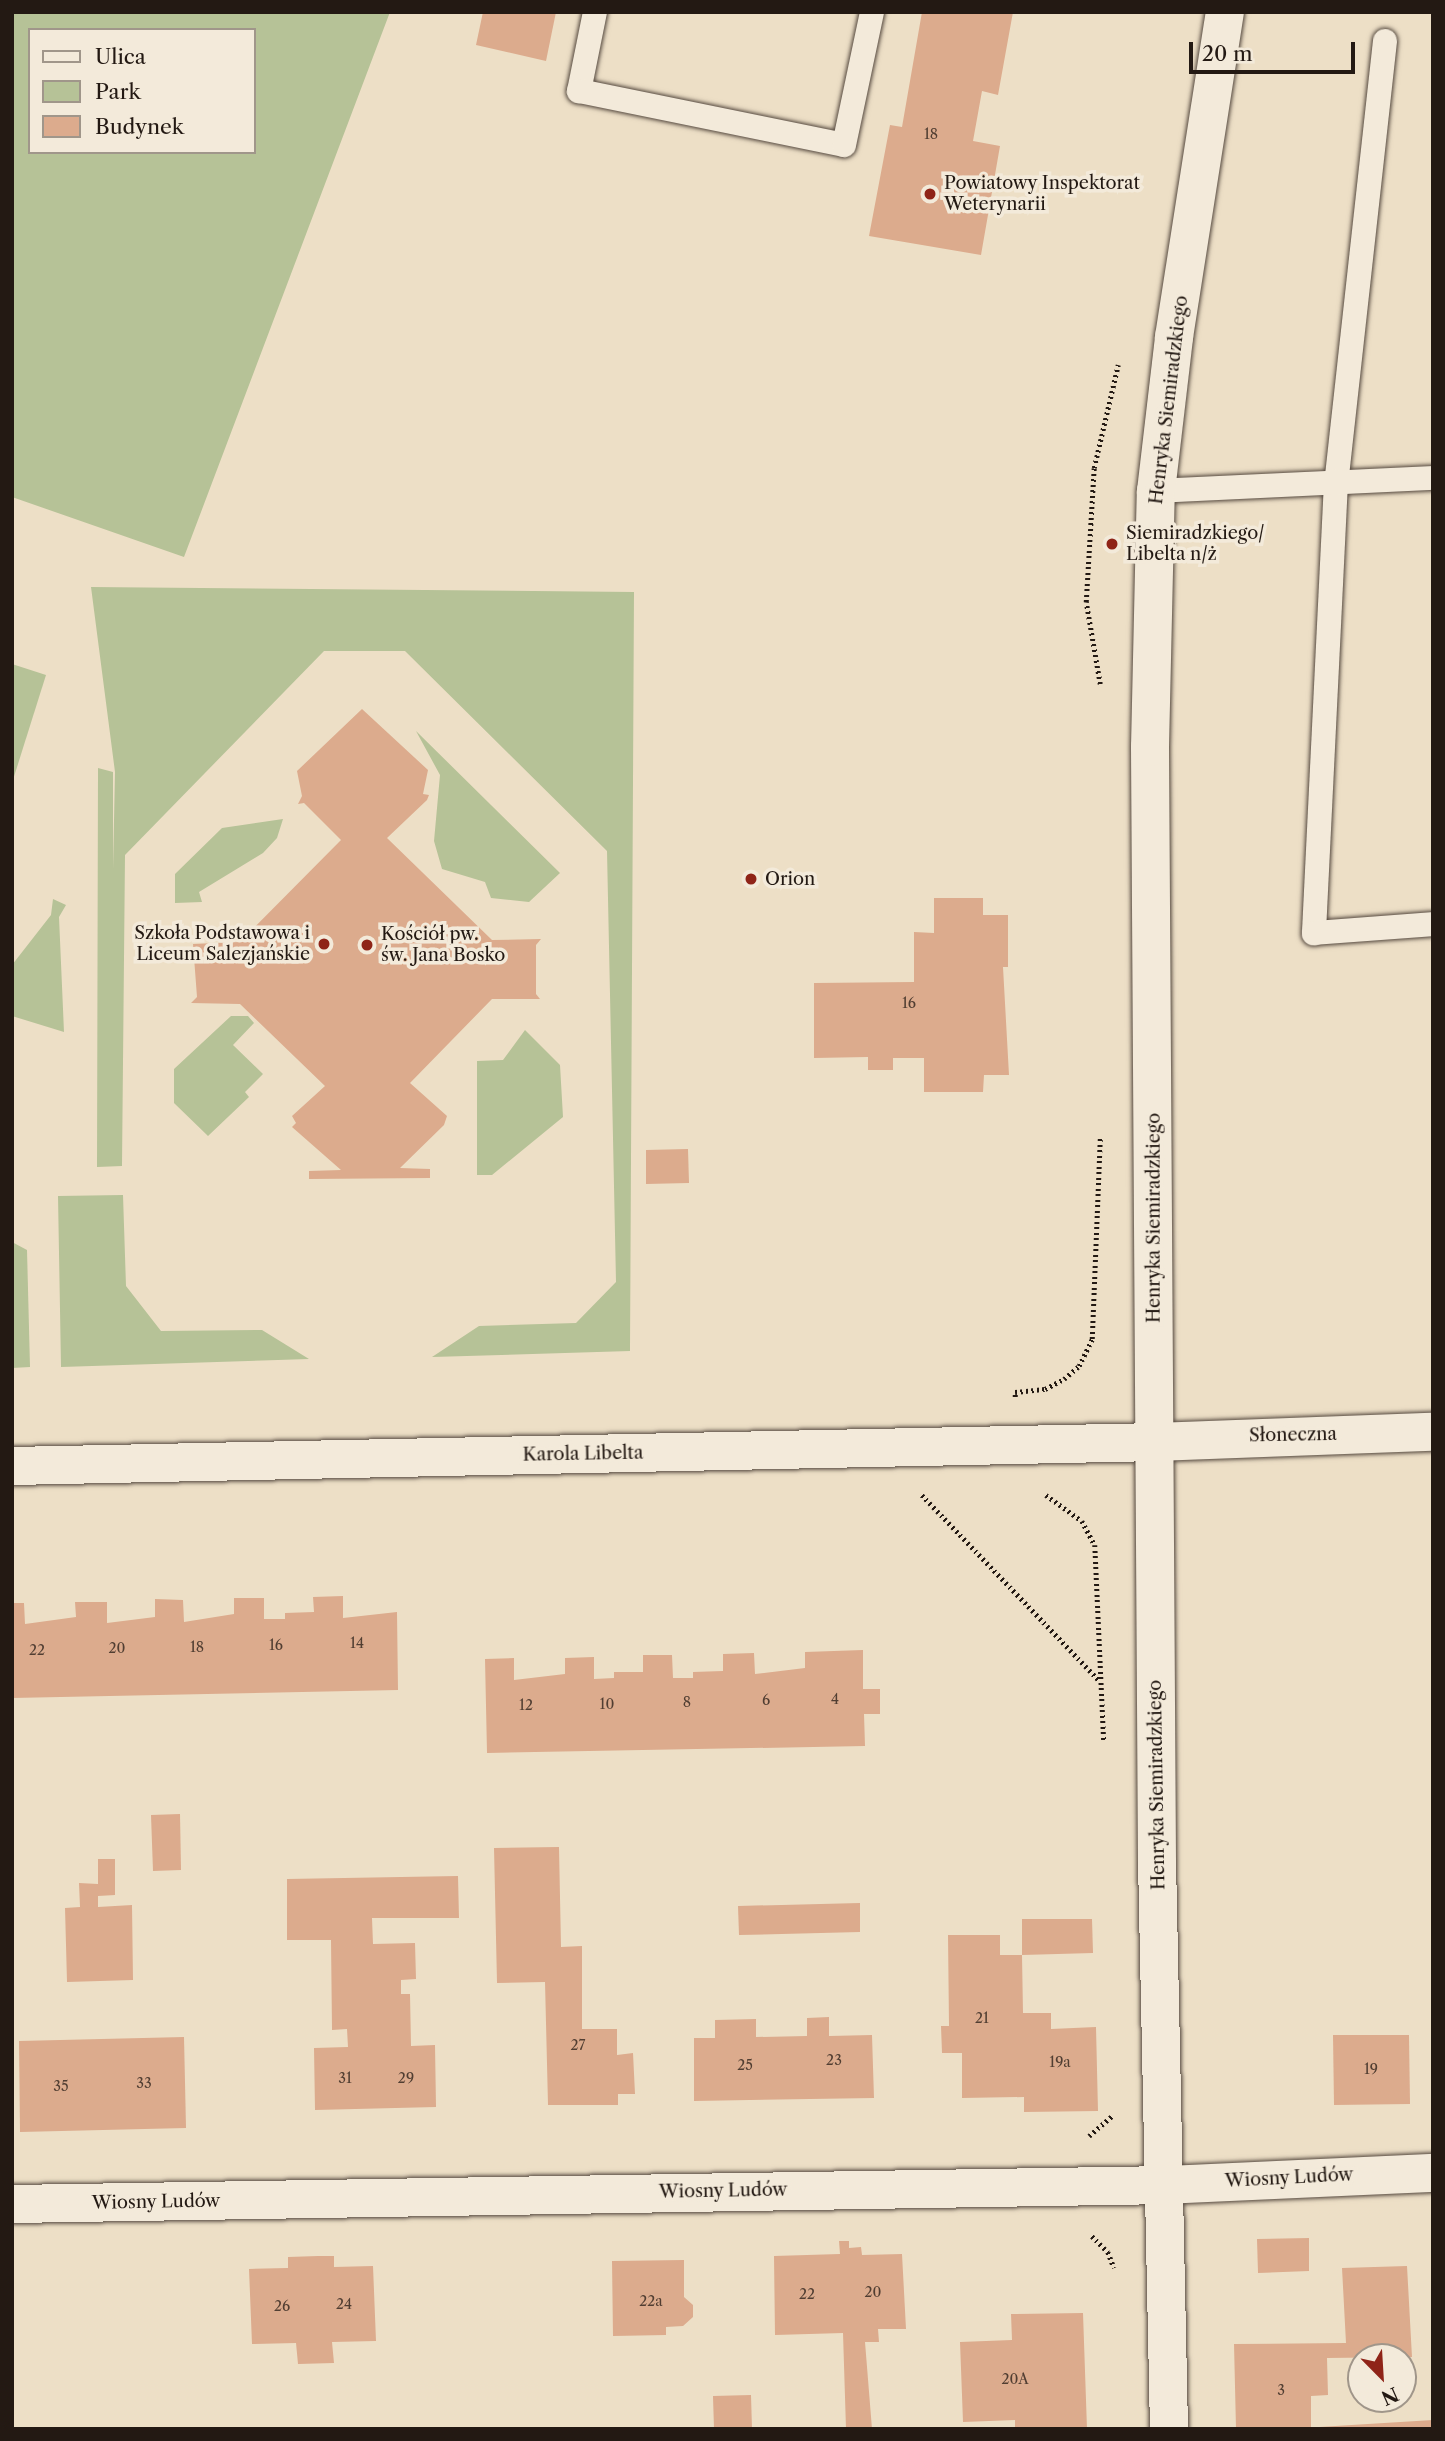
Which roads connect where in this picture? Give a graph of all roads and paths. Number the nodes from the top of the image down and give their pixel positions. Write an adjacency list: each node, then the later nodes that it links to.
1 (595, 12): 2 (lane)
2 (872, 12)
3 (1225, 12): 7 (street, Henryka Siemiradzkiego)
4 (1385, 41): 6 (lane)
5 (1433, 478): 6 (lane)
6 (1336, 482): 7 (lane); 8 (lane)
7 (1156, 491): 10 (street, Henryka Siemiradzkiego)
8 (1433, 925)
9 (1433, 1432): 10 (street, Słoneczna)
10 (1154, 1442): 11 (street, Karola Libelta); 19 (street, Henryka Siemiradzkiego)
11 (12, 1466)
12 (1039, 1492): 14 (path)
13 (920, 1493): 14 (path)
14 (1101, 1682): 15 (path)
15 (1105, 1750)
16 (1116, 2108): 17 (path)
17 (1076, 2138)
18 (1433, 2173): 19 (street, Wiosny Ludów)
19 (1165, 2185): 20 (street, Wiosny Ludów); 23 (street, Henryka Siemiradzkiego)
20 (12, 2204)
21 (1082, 2231): 22 (path)
22 (1120, 2280)
23 (1169, 2429)

